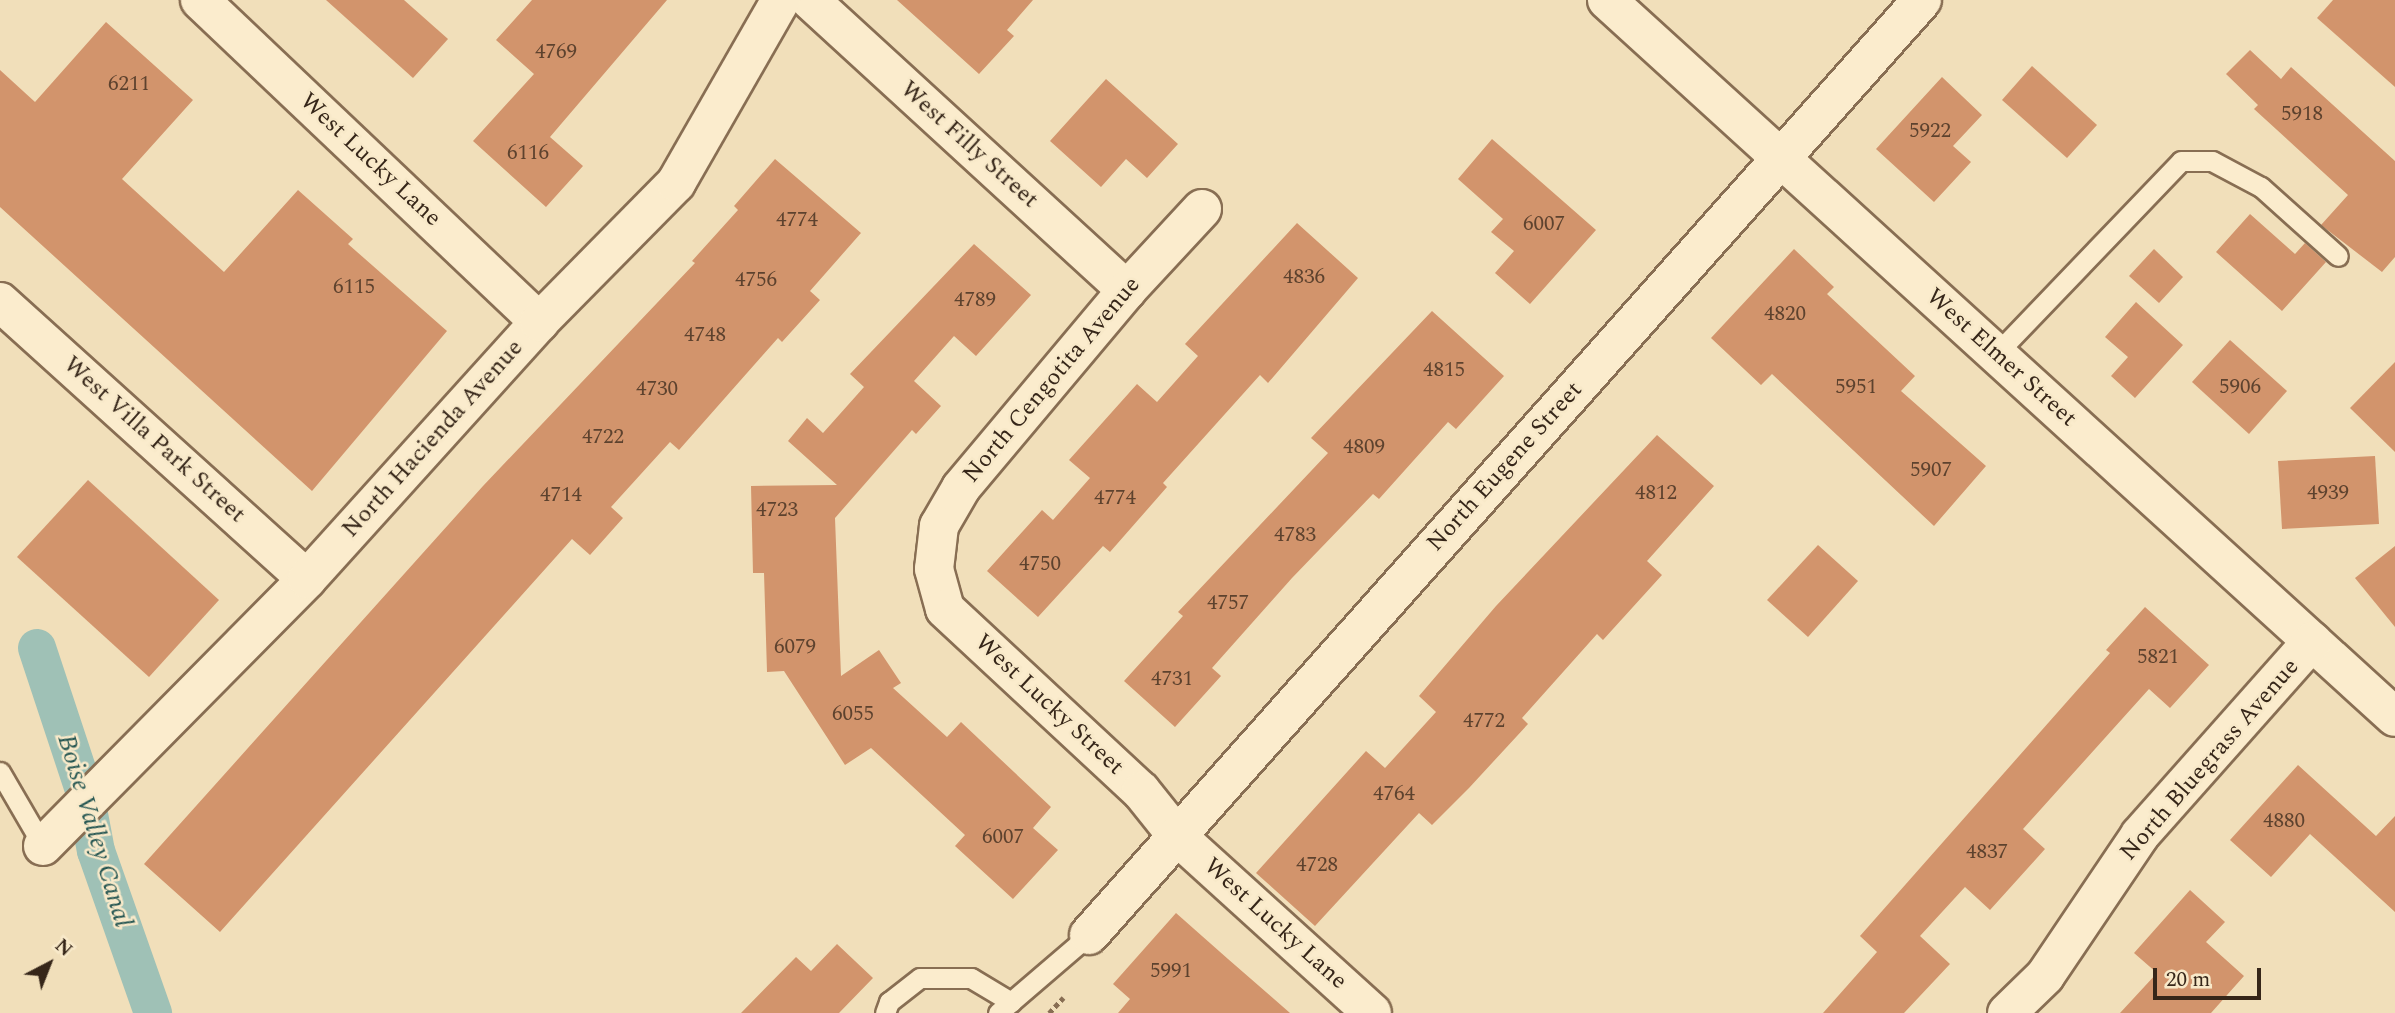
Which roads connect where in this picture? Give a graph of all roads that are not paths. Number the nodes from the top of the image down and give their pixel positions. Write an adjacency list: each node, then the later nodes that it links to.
1 (200, 0): 11 (street, West Lucky Lane)
2 (781, 0): 11 (street, North Hacienda Avenue)
3 (810, 0): 9 (street, West Filly Street)
4 (1607, 0): 6 (street, West Elmer Street)
5 (1922, 0): 6 (street, North Eugene Street)
6 (1780, 157): 12 (street, West Elmer Street); 18 (street, North Eugene Street)
7 (1202, 209): 9 (street, North Cengotita Avenue)
8 (2338, 256): 12 (lane)
9 (1127, 290): 13 (street, North Cengotita Avenue)
10 (0, 302): 14 (street, West Villa Park Street)
11 (539, 322): 14 (street, North Hacienda Avenue)
12 (1996, 354): 15 (street, West Elmer Street)
13 (934, 569): 18 (street, West Lucky Street)
14 (307, 579): 19 (street, North Hacienda Avenue)
15 (2312, 641): 16 (street, West Elmer Street); 24 (street, North Bluegrass Avenue)
16 (2395, 716)
17 (0, 772): 19 (lane)
18 (1177, 836): 20 (street, North Eugene Street); 23 (street, West Lucky Lane)
19 (43, 846)
20 (1088, 935): 21 (lane)
21 (1005, 1007): 22 (lane)
22 (885, 1013)
23 (1372, 1013)
24 (2007, 1013)

